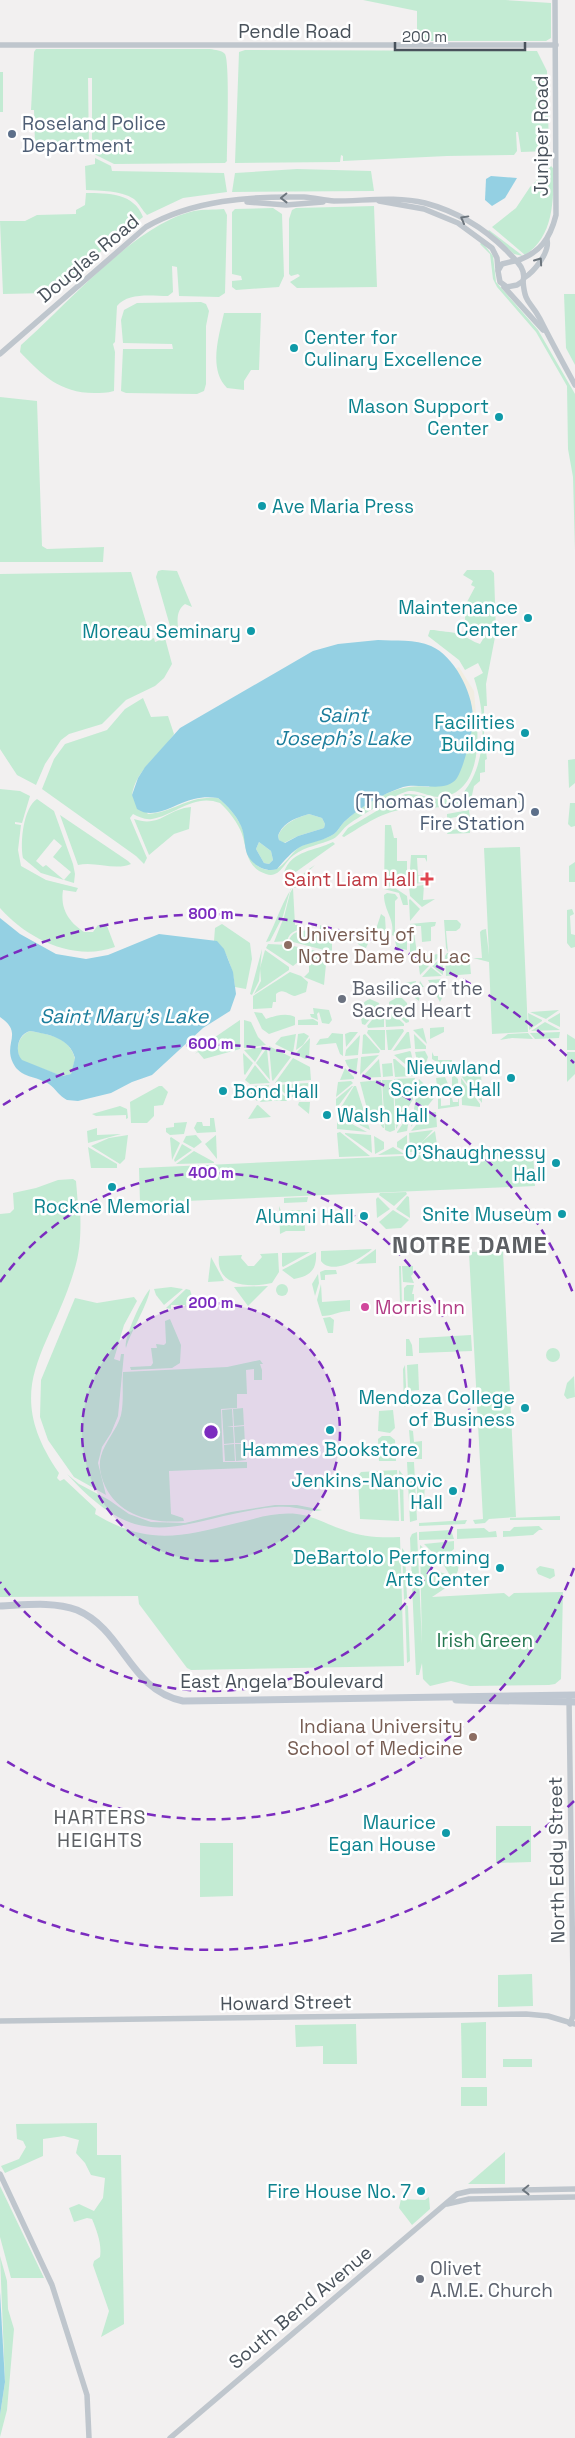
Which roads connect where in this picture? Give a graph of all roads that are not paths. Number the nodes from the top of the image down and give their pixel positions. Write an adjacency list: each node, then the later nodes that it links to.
1 (555, 0): 3 (street, Juniper Road)
2 (0, 45): 3 (street, Pendle Road)
3 (556, 45): 5 (street, Juniper Road)
4 (376, 200): 6 (street, Douglas Road, one-way to 4); 7 (street, Douglas Road); 11 (street, Douglas Road)
5 (547, 240): 6 (street); 8 (street, Juniper Road, one-way to 5)
6 (515, 261): 7 (street); 8 (street)
7 (498, 271): 9 (street)
8 (523, 280): 9 (street); 10 (street)
9 (503, 285): 10 (street)
10 (545, 332): 12 (street)
11 (0, 354)
12 (575, 384)
13 (0, 1606): 14 (main road, East Angela Boulevard)
14 (572, 1698): 16 (street, North Eddy Street)
15 (0, 2021): 16 (street, Howard Street)
16 (573, 2024): 17 (street, Howard Street)
17 (575, 2029)
18 (0, 2174): 23 (street)
19 (575, 2189): 21 (street, South Bend Avenue, one-way to 21)
20 (575, 2197): 21 (street)
21 (446, 2204): 22 (street, South Bend Avenue)
22 (172, 2436)
23 (89, 2438)

